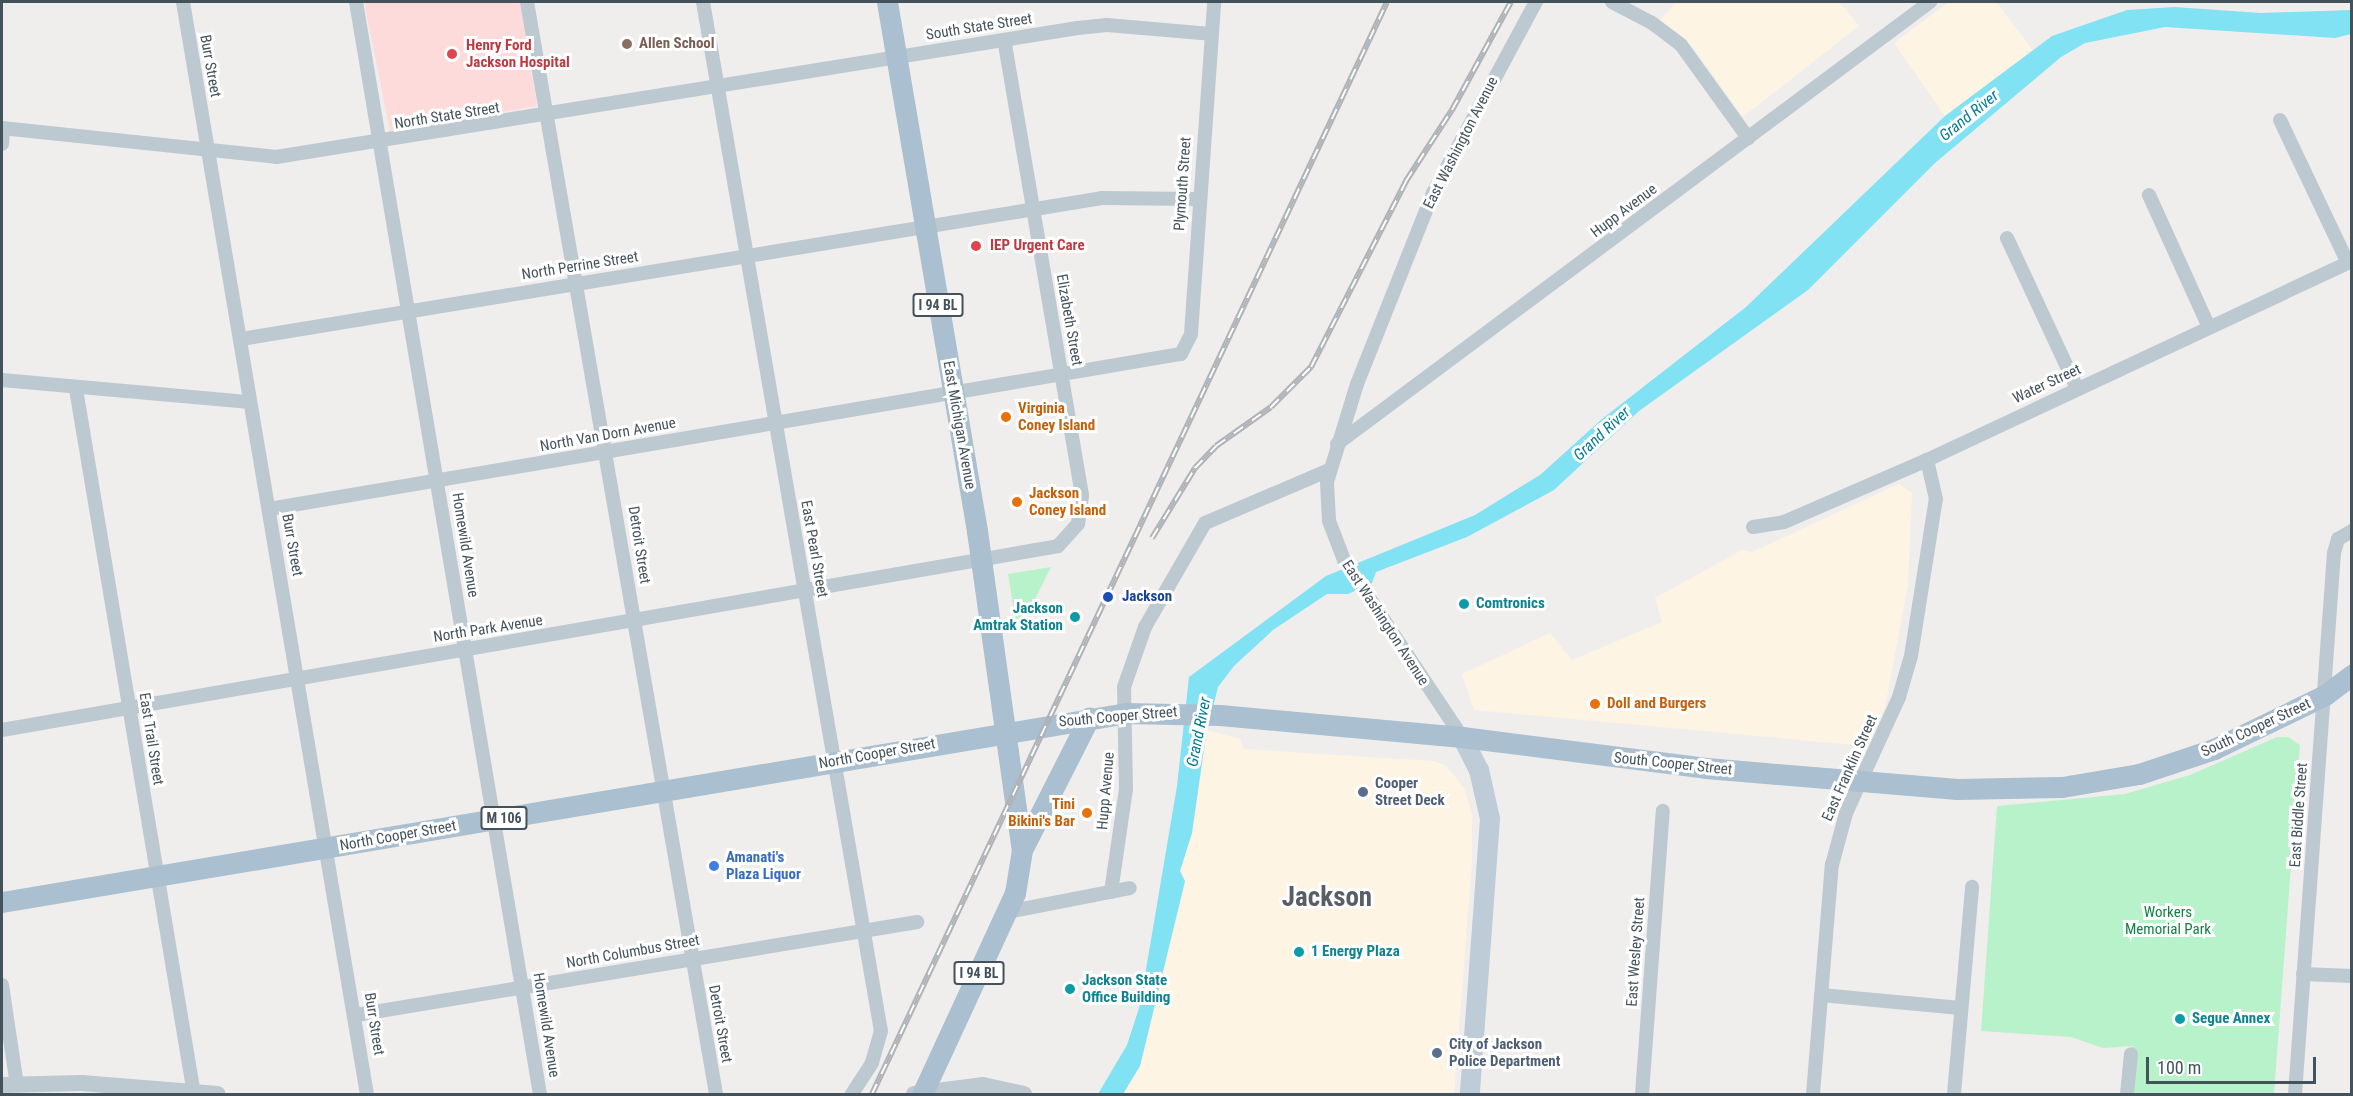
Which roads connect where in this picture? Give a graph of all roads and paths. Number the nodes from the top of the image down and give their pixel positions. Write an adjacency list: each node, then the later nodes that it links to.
1 (183, 2): 20 (street, Burr Street)
2 (356, 2): 18 (street, Homewild Avenue)
3 (527, 2): 14 (street, Detroit Street)
4 (703, 2): 13 (street, East Pearl Street)
5 (887, 2): 12 (main road, East Michigan Avenue / I 94 BL)
6 (1214, 2): 10 (street, Plymouth Street)
7 (1536, 2): 40 (street, East Washington Avenue)
8 (1612, 2): 17 (street)
9 (1930, 2): 17 (street, Hupp Avenue)
10 (1211, 34): 11 (street, South State Street); 22 (street, Plymouth Street)
11 (1004, 41): 12 (street, South State Street); 23 (street, Elizabeth Street)
12 (896, 58): 13 (street, North State Street); 24 (main road, East Michigan Avenue / I 94 BL)
13 (717, 89): 14 (street, North State Street); 26 (street, East Pearl Street)
14 (550, 116): 18 (street, North State Street); 28 (street, Detroit Street)
15 (2280, 120): 27 (street)
16 (2, 128): 19 (street); 20 (street, North State Street)
17 (1748, 138): 40 (street, Hupp Avenue)
18 (382, 143): 20 (street, North State Street); 29 (street, Homewild Avenue)
19 (2, 144)
20 (208, 150): 31 (street, Burr Street)
21 (2149, 195): 30 (street)
22 (1197, 199): 23 (street, North Perrine Street); 32 (street, Plymouth Street)
23 (1033, 208): 24 (street, North Perrine Street); 33 (street, Elizabeth Street)
24 (925, 226): 26 (street, North Perrine Street); 37 (main road, East Michigan Avenue / I 94 BL)
25 (2007, 238): 35 (street)
26 (747, 255): 28 (street, North Perrine Street); 39 (street, East Pearl Street)
27 (2350, 262): 30 (street, Water Street)
28 (578, 282): 29 (street, North Perrine Street); 41 (street, Detroit Street)
29 (408, 312): 31 (street, North Perrine Street); 44 (street, Homewild Avenue)
30 (2209, 327): 35 (street, Water Street)
31 (240, 339): 38 (street, Burr Street)
32 (1170, 360): 33 (street, North Van Dorn Avenue)
33 (1062, 374): 37 (street, North Van Dorn Avenue); 48 (street, Elizabeth Street)
34 (2, 380): 36 (street)
35 (2077, 388): 42 (street, Water Street)
36 (76, 389): 38 (street); 57 (street, East Trail Street)
37 (953, 393): 39 (street, North Van Dorn Avenue); 49 (main road, East Michigan Avenue / I 94 BL)
38 (250, 402): 45 (street, Burr Street)
39 (776, 424): 41 (street, North Van Dorn Avenue); 50 (street, East Pearl Street)
40 (1337, 444): 43 (street, East Washington Avenue)
41 (607, 451): 44 (street, North Van Dorn Avenue); 51 (street, Detroit Street)
42 (1927, 460): 46 (street, Water Street); 64 (street, East Franklin Street)
43 (1329, 470): 58 (street, Hupp Avenue); 62 (street, East Washington Avenue)
44 (438, 482): 45 (street, North Van Dorn Avenue); 52 (street, Homewild Avenue)
45 (269, 509): 54 (street, Burr Street)
46 (1753, 527)
47 (2352, 531): 56 (street, East Biddle Street)
48 (1072, 533): 49 (street, North Park Avenue)
49 (981, 562): 50 (street, North Park Avenue); 61 (main road, East Michigan Avenue / I 94 BL)
50 (804, 592): 51 (street, North Park Avenue); 63 (street, East Pearl Street)
51 (635, 622): 52 (street, North Park Avenue); 65 (street, Detroit Street)
52 (465, 650): 54 (street, North Park Avenue); 67 (street, Homewild Avenue)
53 (2352, 675): 56 (main road, South Cooper Street)
54 (297, 679): 57 (street, North Park Avenue); 68 (street, Burr Street)
55 (2352, 686): 56 (main road, South Cooper Street)
56 (2325, 695): 64 (main road, South Cooper Street); 79 (street, East Biddle Street)
57 (129, 707): 60 (street, North Park Avenue); 70 (street, East Trail Street)
58 (1126, 714): 59 (main road, South Cooper Street); 62 (main road, South Cooper Street); 73 (street, Hupp Avenue)
59 (1089, 718): 61 (main road, South Cooper Street); 69 (main road)
60 (2, 730)
61 (1007, 730): 63 (main road, North Cooper Street / M 106); 69 (main road, East Michigan Avenue / I 94 BL)
62 (1462, 737): 64 (main road, South Cooper Street); 96 (main road, East Washington Avenue)
63 (834, 761): 65 (main road, North Cooper Street / M 106); 77 (street, East Pearl Street)
64 (1861, 781): 83 (street, East Franklin Street)
65 (664, 790): 67 (main road, North Cooper Street / M 106); 78 (street, Detroit Street)
66 (1663, 811): 97 (street, East Wesley Street)
67 (494, 820): 68 (main road, North Cooper Street / M 106); 82 (street, Homewild Avenue)
68 (327, 848): 70 (main road, North Cooper Street / M 106); 85 (street, Burr Street)
69 (1022, 850): 75 (main road, I 94 BL)
70 (157, 875): 74 (main road, North Cooper Street / M 106); 88 (street, East Trail Street)
71 (1972, 887): 84 (street)
72 (1130, 888): 73 (street)
73 (1111, 892): 75 (street)
74 (2, 902)
75 (1007, 912): 89 (main road, I 94 BL)
76 (917, 922): 77 (street, North Columbus Street)
77 (862, 930): 78 (street, North Columbus Street); 94 (street, East Pearl Street)
78 (692, 959): 82 (street, North Columbus Street); 93 (street, Detroit Street)
79 (2303, 974): 80 (street); 101 (street, East Biddle Street)
80 (2352, 976)
81 (2, 984): 87 (street)
82 (523, 987): 85 (street, North Columbus Street); 92 (street, Homewild Avenue)
83 (1821, 995): 84 (street); 98 (street, East Franklin Street)
84 (1960, 1008): 99 (street)
85 (356, 1015): 91 (street, Burr Street)
86 (2131, 1054): 100 (street)
87 (9, 1085): 88 (street)
88 (194, 1094): 90 (street)
89 (920, 1094): 95 (street)
90 (218, 1095)
91 (367, 1095)
92 (540, 1095)
93 (716, 1095)
94 (852, 1095)
95 (1024, 1095)
96 (1470, 1095)
97 (1642, 1095)
98 (1813, 1095)
99 (1954, 1095)
100 (2127, 1095)
101 (2295, 1095)

